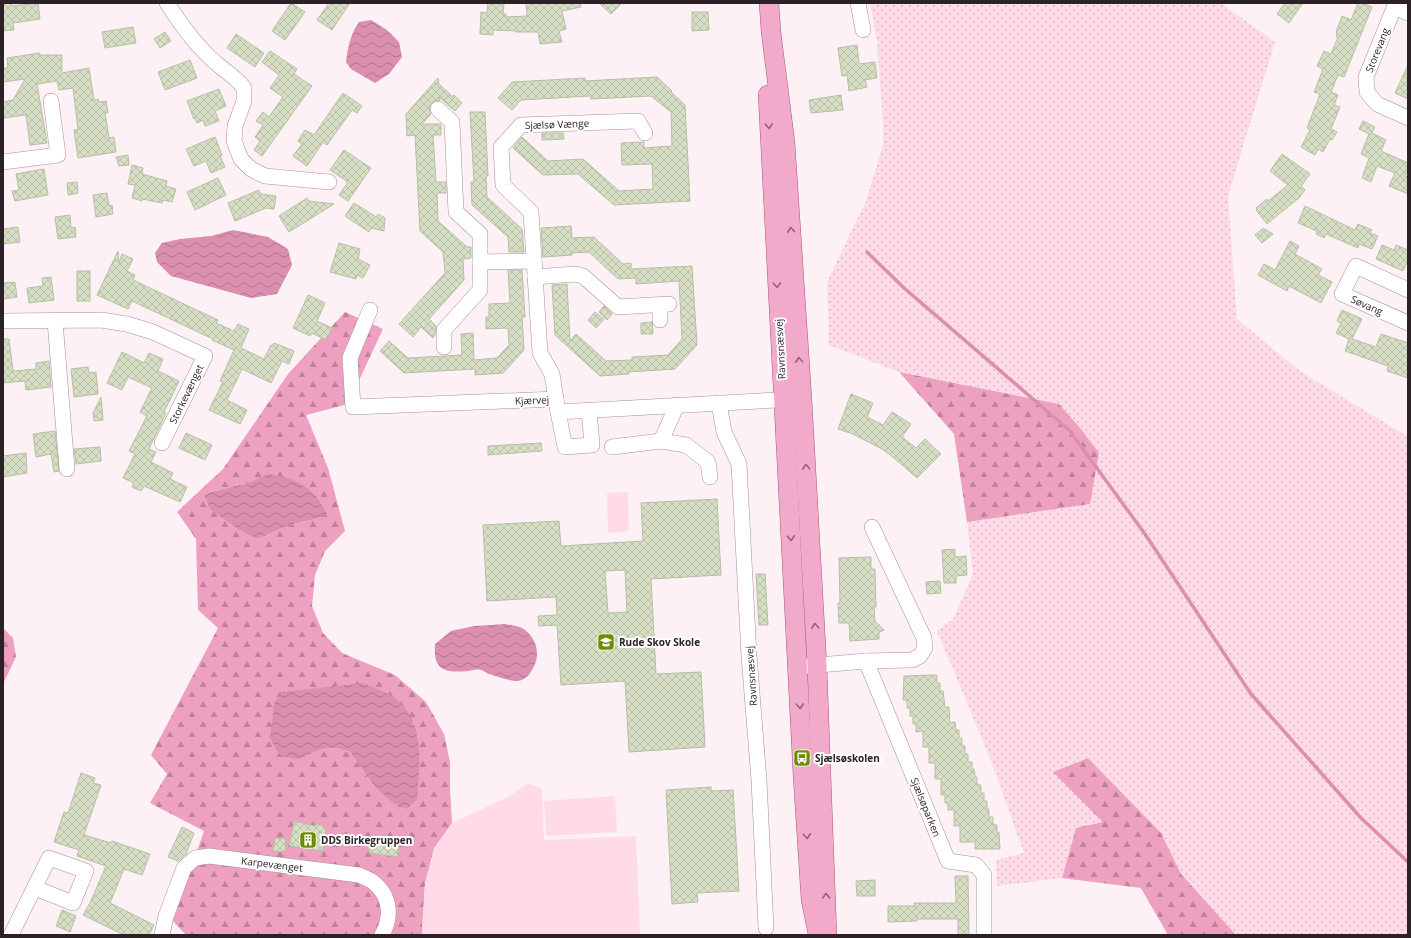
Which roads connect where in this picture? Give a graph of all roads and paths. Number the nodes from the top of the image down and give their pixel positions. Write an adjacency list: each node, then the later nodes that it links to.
1 (167, 3): 12 (street)
2 (770, 3): 6 (main road, Ravnsnæsvej)
3 (858, 3): 5 (street)
4 (1400, 8): 9 (street, Storevang)
5 (863, 30)
6 (771, 32): 23 (main road, Ravnsnæsvej, one-way to 23); 24 (main road, Ravnsnæsvej, one-way to 6)
7 (52, 101): 11 (street)
8 (438, 109): 14 (street)
9 (1408, 118)
10 (645, 134): 13 (street, Sjælsø Vænge)
11 (3, 162)
12 (329, 182)
13 (534, 261): 14 (street); 15 (street, Sjælsø Vænge)
14 (480, 262): 22 (street)
15 (535, 277): 18 (street); 26 (street, Sjælsø Vænge)
16 (1408, 290): 21 (street, Søvang)
17 (370, 310): 26 (street, Kjærvej)
18 (663, 310)
19 (3, 321): 20 (street, Storkevænget)
20 (54, 321): 30 (street, Storkevænget); 32 (street)
21 (1408, 323)
22 (444, 347)
23 (783, 399): 24 (street, Kjærvej); 25 (street, Kjærvej); 37 (main road, Ravnsnæsvej, one-way to 37)
24 (802, 399): 36 (main road, Ravnsnæsvej, one-way to 24)
25 (719, 403): 27 (street, Kjærvej); 39 (street, Ravnsnæsvej)
26 (557, 405): 28 (street, Kjærvej); 28 (street, Sjælsø Vænge)
27 (677, 405): 28 (street, Kjærvej); 29 (street)
28 (589, 410)
29 (661, 442): 31 (street); 33 (street)
30 (162, 443)
31 (612, 447)
32 (67, 469)
33 (710, 477)
34 (872, 527): 35 (street)
35 (866, 661): 36 (street); 45 (street, Sjælsøparken)
36 (817, 665): 37 (street); 44 (main road, Ravnsnæsvej, one-way to 36)
37 (798, 667): 43 (main road, Ravnsnæsvej, one-way to 43)
38 (34, 888): 40 (street)
39 (766, 928)
40 (11, 935)
41 (162, 935): 42 (street, Karpevænget)
42 (382, 935)
43 (818, 935)
44 (827, 935)
45 (984, 935)

